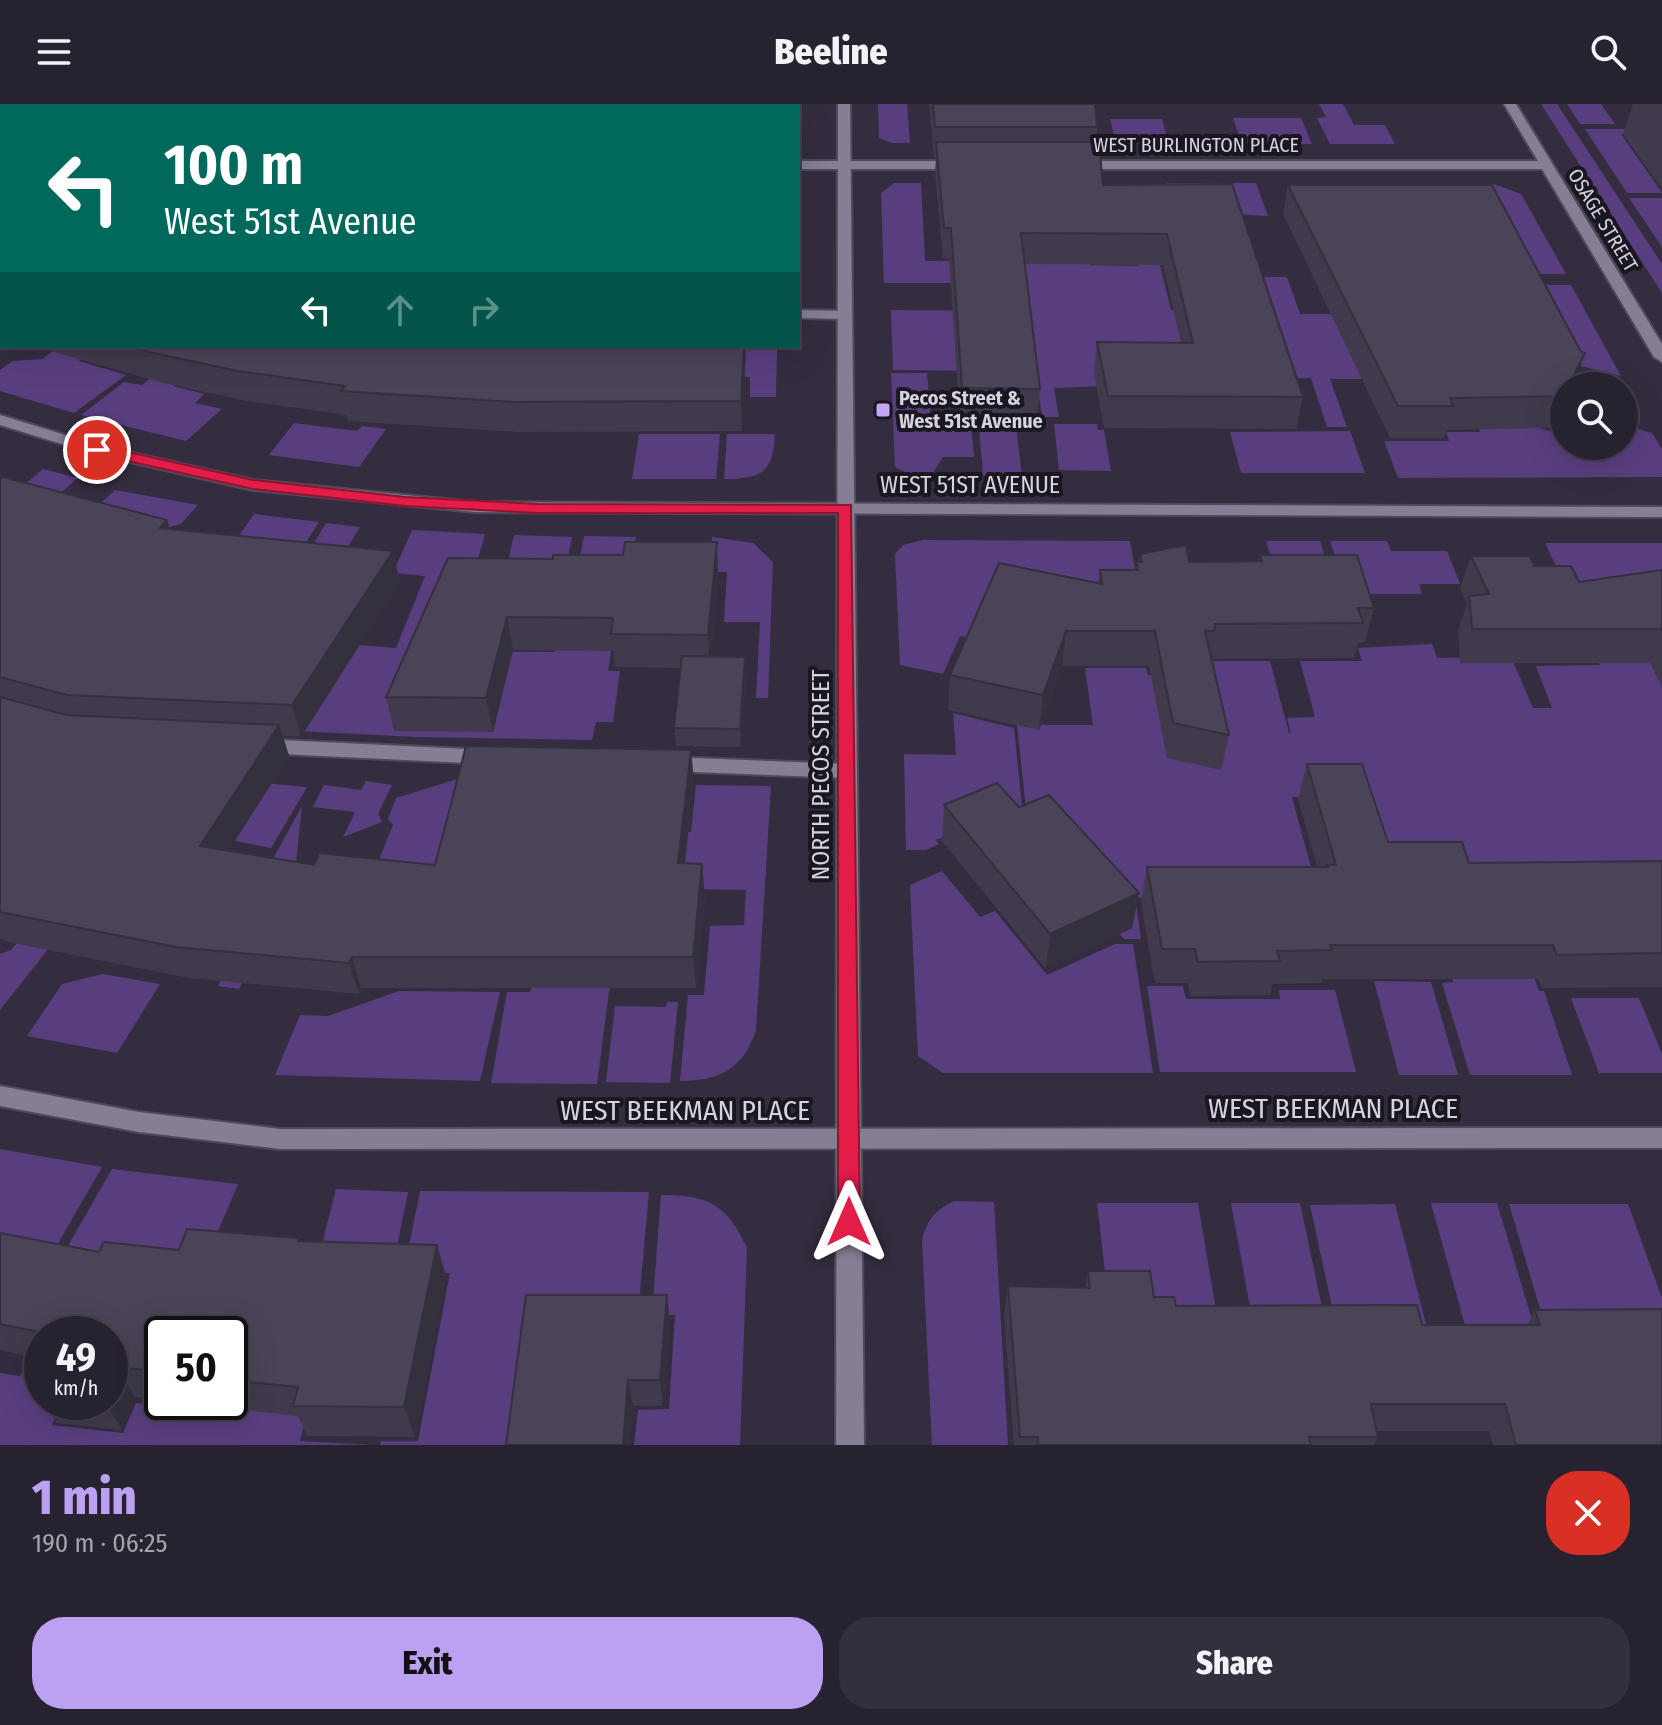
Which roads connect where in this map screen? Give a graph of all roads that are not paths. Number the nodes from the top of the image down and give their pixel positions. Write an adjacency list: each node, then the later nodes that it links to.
1 (844, 104): 4 (street, NORTH PECOS STREET)
2 (1510, 104): 7 (street, OSAGE STREET)
3 (800, 165): 4 (street)
4 (845, 165): 5 (street); 9 (street, NORTH PECOS STREET)
5 (978, 165)
6 (1058, 165): 7 (street, WEST BURLINGTON PLACE)
7 (1547, 165): 10 (street, OSAGE STREET)
8 (800, 314): 9 (street)
9 (845, 315): 12 (street, NORTH PECOS STREET)
10 (1662, 357)
11 (0, 420): 12 (street, WEST 51ST AVENUE)
12 (846, 509): 13 (street, WEST 51ST AVENUE); 17 (street, NORTH PECOS STREET)
13 (1662, 512)
14 (240, 745): 15 (street)
15 (505, 758)
16 (646, 763): 17 (street)
17 (847, 771): 20 (street, NORTH PECOS STREET)
18 (0, 1096): 20 (street, WEST BEEKMAN PLACE)
19 (1662, 1138): 20 (street, WEST BEEKMAN PLACE)
20 (849, 1140): 21 (street, NORTH PECOS STREET)
21 (850, 1445)

